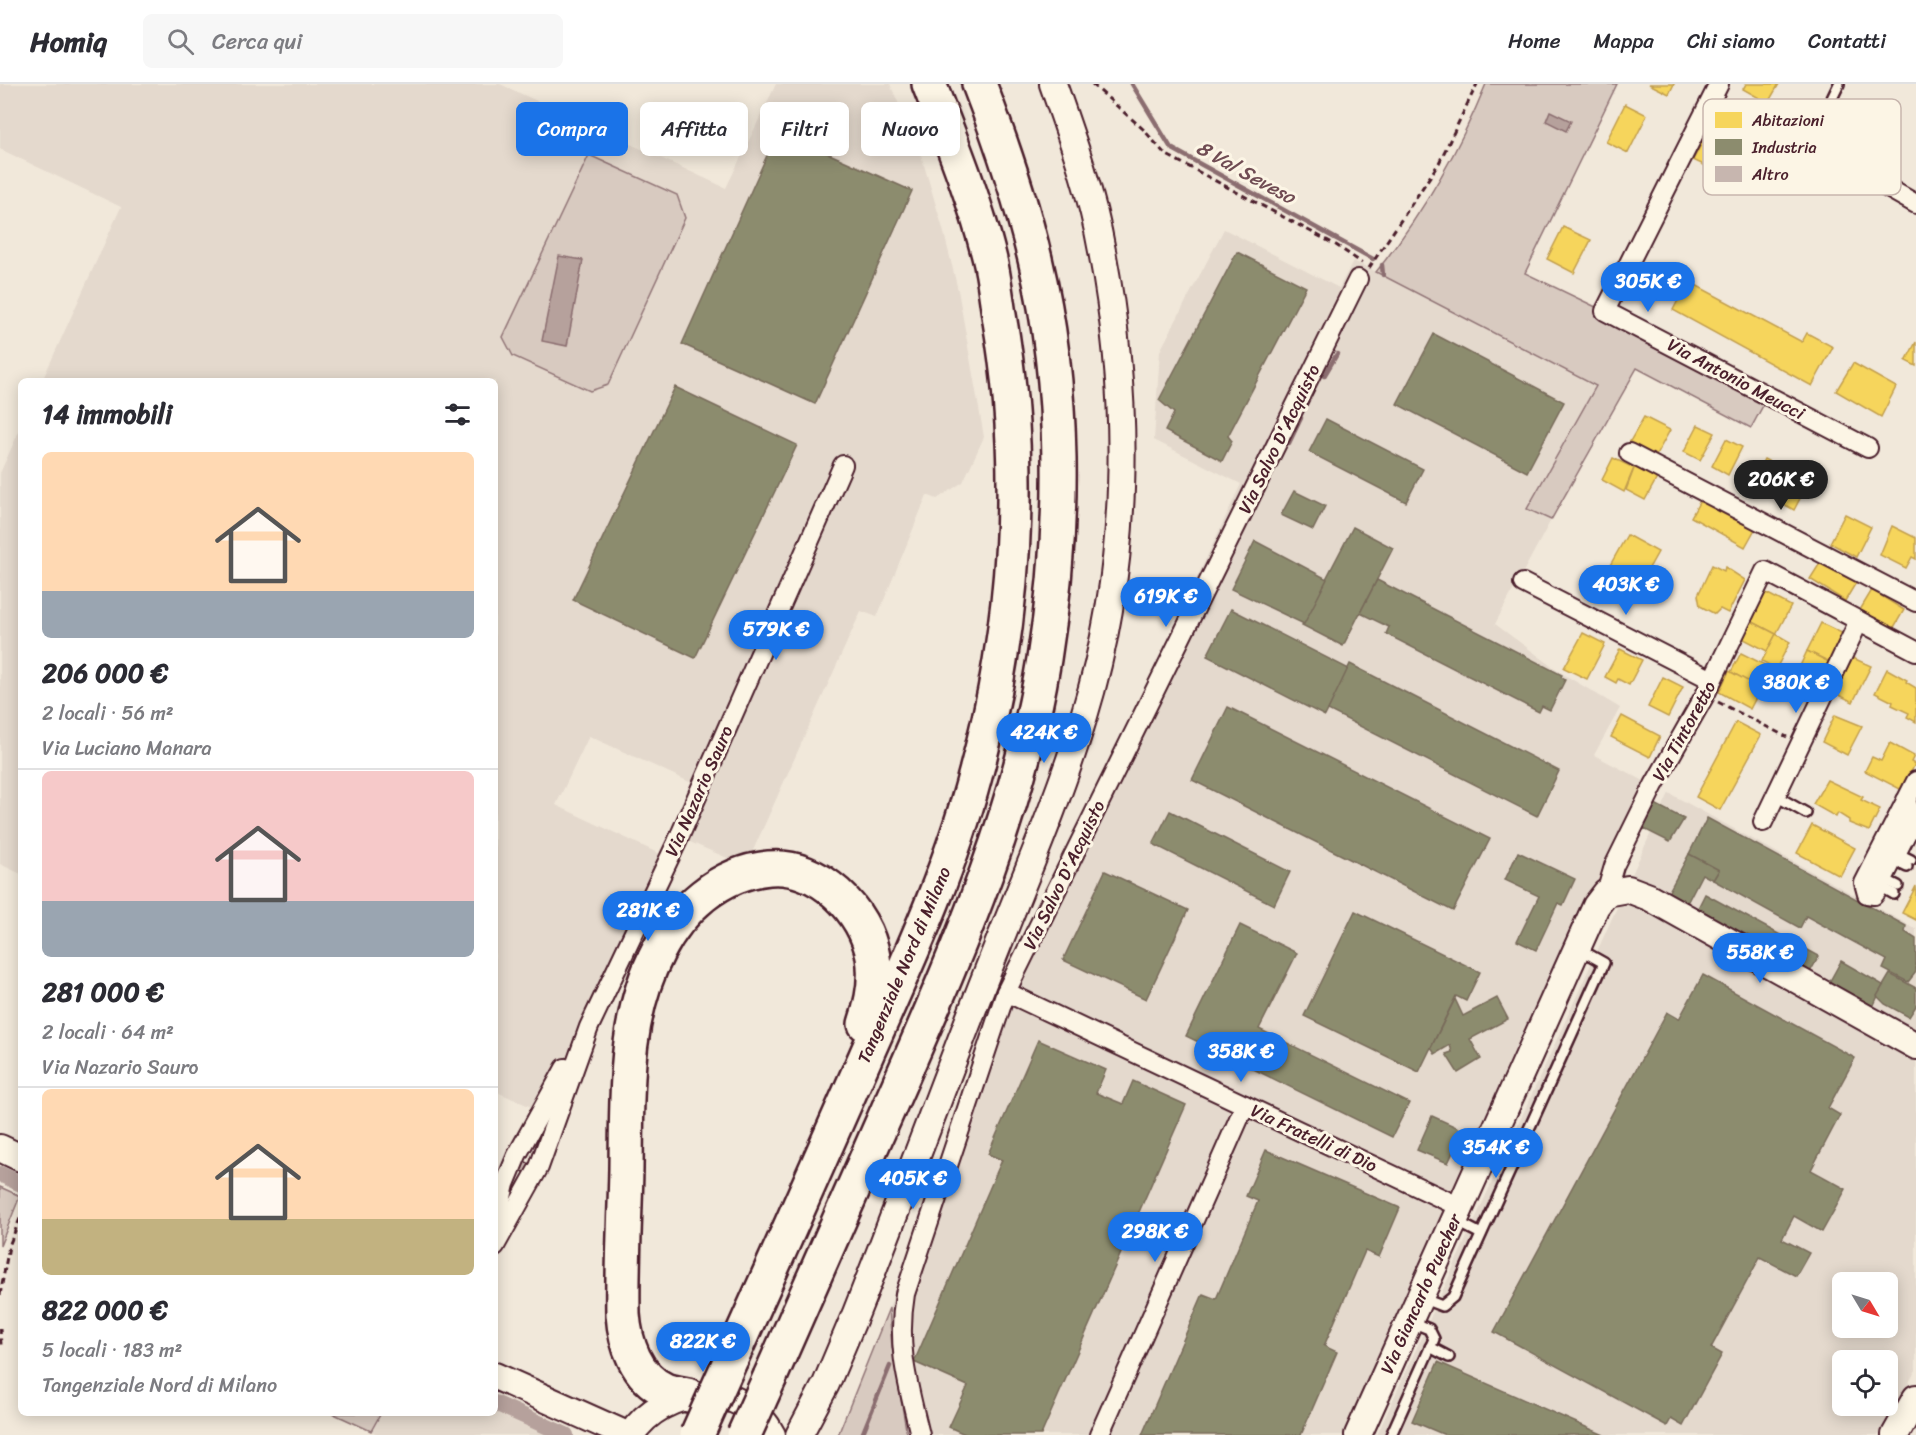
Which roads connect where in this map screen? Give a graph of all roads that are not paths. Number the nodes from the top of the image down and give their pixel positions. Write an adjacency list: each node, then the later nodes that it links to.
1 (929, 84): 35 (highway, Tangenziale Nord di Milano)
2 (979, 84): 46 (highway, bridge)
3 (1053, 84): 45 (main road)
4 (1719, 84): 6 (street, Via Antonio Meucci)
5 (1839, 84): 7 (lane)
6 (1711, 99)
7 (1832, 99)
8 (1703, 116): 12 (street, Via Antonio Meucci)
9 (1899, 195): 10 (street)
10 (1916, 204)
11 (1363, 273): 27 (street, Via Salvo D'Acquisto)
12 (1868, 448)
13 (1629, 453): 16 (street)
14 (843, 465): 28 (street, Via Nazario Sauro)
15 (1523, 584): 19 (street)
16 (1916, 602)
17 (1859, 621): 18 (street); 19 (street, Via Tintoretto); 21 (street)
18 (1916, 651)
19 (1709, 688): 25 (street, Via Tintoretto)
20 (1912, 794): 24 (street); 24 (street)
21 (1776, 796): 22 (lane); 23 (street)
22 (1806, 813)
23 (1762, 822)
24 (1912, 833)
25 (1606, 892): 26 (main road, Via Giancarlo Puecher); 29 (main road)
26 (1576, 948): 33 (main road, Via Giancarlo Puecher); 36 (lane)
27 (1006, 993): 30 (street, Via Fratelli di Dio); 49 (street, Via Salvo D'Acquisto)
28 (589, 1027): 34 (street); 37 (street, Via Nazario Sauro)
29 (1916, 1046)
30 (1245, 1106): 33 (street, Via Fratelli di Dio); 50 (street)
31 (0, 1148): 32 (main road)
32 (18, 1157)
33 (1457, 1214): 36 (lane); 38 (main road, Via Giancarlo Puecher)
34 (498, 1215)
35 (788, 1231): 43 (highway); 48 (highway, Tangenziale Nord di Milano, bridge)
36 (1482, 1234): 38 (lane)
37 (498, 1240)
38 (1419, 1297): 39 (main road, Via Giancarlo Puecher)
39 (1409, 1320): 40 (lane); 51 (main road, Via Giancarlo Puecher)
40 (1430, 1347): 41 (lane); 52 (lane)
41 (1449, 1356)
42 (498, 1377): 47 (main road)
43 (688, 1395): 46 (main road); 47 (main road)
44 (1916, 1398): 53 (main road)
45 (804, 1425): 46 (main road)
46 (762, 1434)
47 (629, 1435)
48 (698, 1435)
49 (920, 1435)
50 (1099, 1435)
51 (1358, 1435)
52 (1391, 1435)
53 (1895, 1435)

